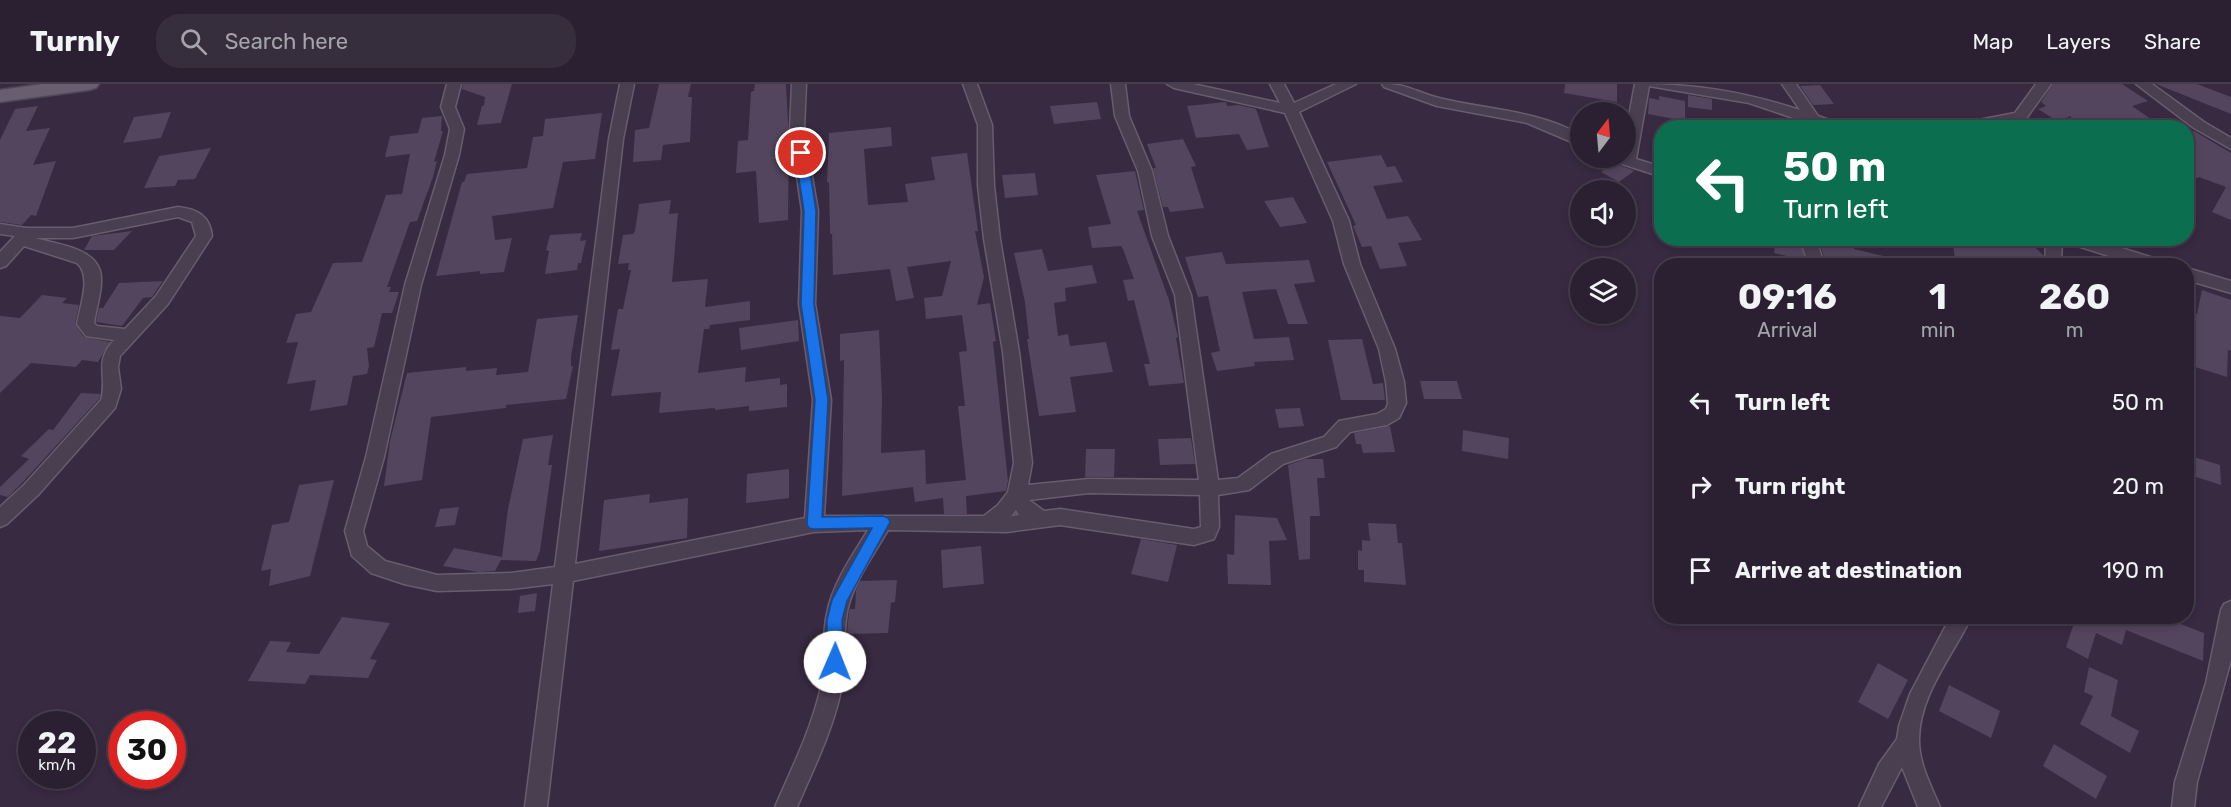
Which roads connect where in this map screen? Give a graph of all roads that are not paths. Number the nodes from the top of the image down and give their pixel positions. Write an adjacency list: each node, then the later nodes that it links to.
1 (89, 84): 16 (main road)
2 (454, 84): 41 (street)
3 (627, 84): 41 (street)
4 (800, 84): 40 (street)
5 (970, 84): 35 (street)
6 (1118, 84): 34 (street)
7 (1174, 84): 18 (street)
8 (1277, 84): 18 (street)
9 (1349, 84): 18 (street)
10 (1389, 84): 22 (street)
11 (1642, 84): 17 (street)
12 (1654, 84): 19 (street)
13 (1789, 84): 20 (street)
14 (2044, 84): 21 (street)
15 (2143, 84): 23 (street)
16 (0, 96)
17 (1636, 108)
18 (1291, 110): 34 (street)
19 (1806, 120)
20 (1813, 120)
21 (2004, 120)
22 (1570, 134)
23 (2231, 144)
24 (1636, 163): 25 (street)
25 (1654, 169)
26 (0, 229): 27 (street)
27 (24, 236): 30 (street); 33 (street); 33 (street)
28 (2096, 246): 29 (street)
29 (2135, 258)
30 (0, 262)
31 (2194, 276): 32 (street)
32 (2231, 287)
33 (130, 336): 37 (street)
34 (1209, 488): 35 (street); 36 (street)
35 (1017, 494): 36 (street); 39 (street)
36 (1039, 518): 39 (street)
37 (0, 519)
38 (883, 522): 39 (street); 40 (street); 46 (street)
39 (988, 523)
40 (814, 524): 41 (street)
41 (563, 574): 45 (street)
42 (2231, 610): 49 (street)
43 (1957, 624): 44 (street)
44 (1908, 742): 47 (street); 48 (street)
45 (536, 807)
46 (786, 807)
47 (1870, 807)
48 (1929, 807)
49 (2182, 807)

